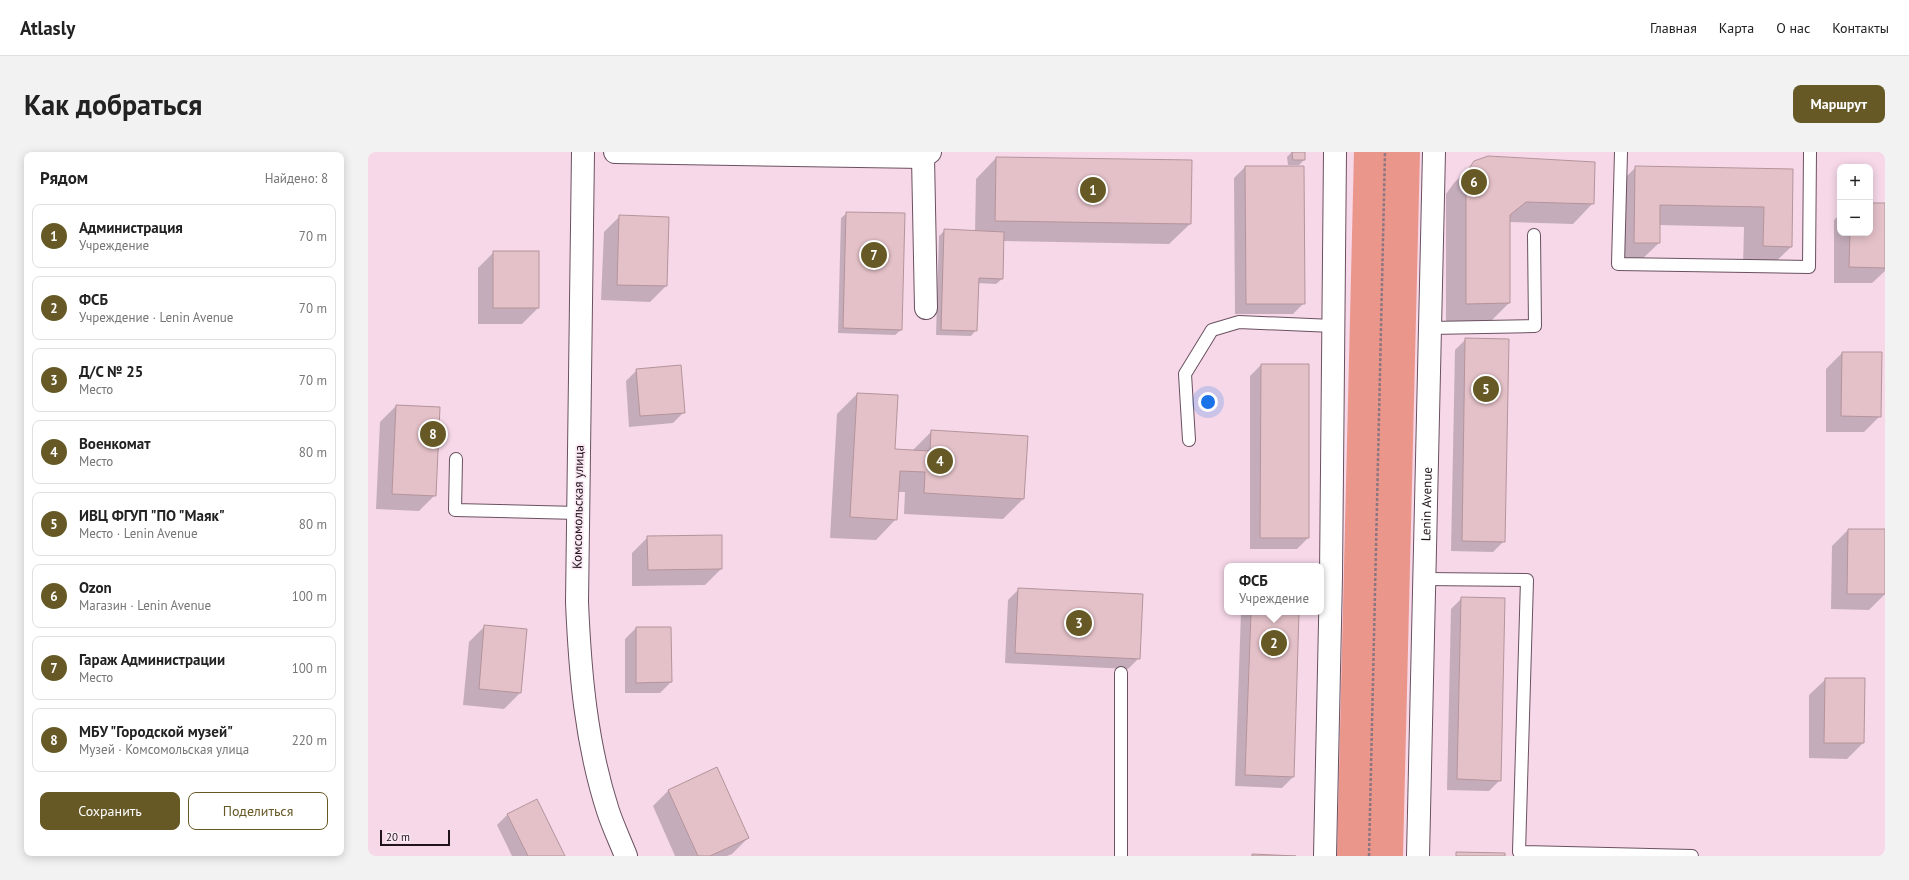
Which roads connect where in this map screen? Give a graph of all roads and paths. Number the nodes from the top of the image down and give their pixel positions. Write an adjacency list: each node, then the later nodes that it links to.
1 (583, 152): 15 (street, Комсомольская улица)
2 (615, 152): 8 (street)
3 (1335, 152): 11 (street)
4 (1385, 152): 21 (path)
5 (1434, 152): 12 (street, Lenin Avenue)
6 (1621, 152): 7 (lane)
7 (1810, 152)
8 (927, 154): 10 (street)
9 (1534, 235): 12 (lane)
10 (926, 308)
11 (1333, 326): 13 (lane); 20 (street)
12 (1430, 328): 16 (street, Lenin Avenue)
13 (1189, 440)
14 (456, 459): 15 (lane)
15 (578, 513): 18 (street, Комсомольская улица)
16 (1424, 579): 22 (street, Lenin Avenue); 23 (lane)
17 (1120, 673): 19 (lane)
18 (626, 856)
19 (1121, 856)
20 (1324, 856)
21 (1369, 856)
22 (1418, 856)
23 (1692, 856)

